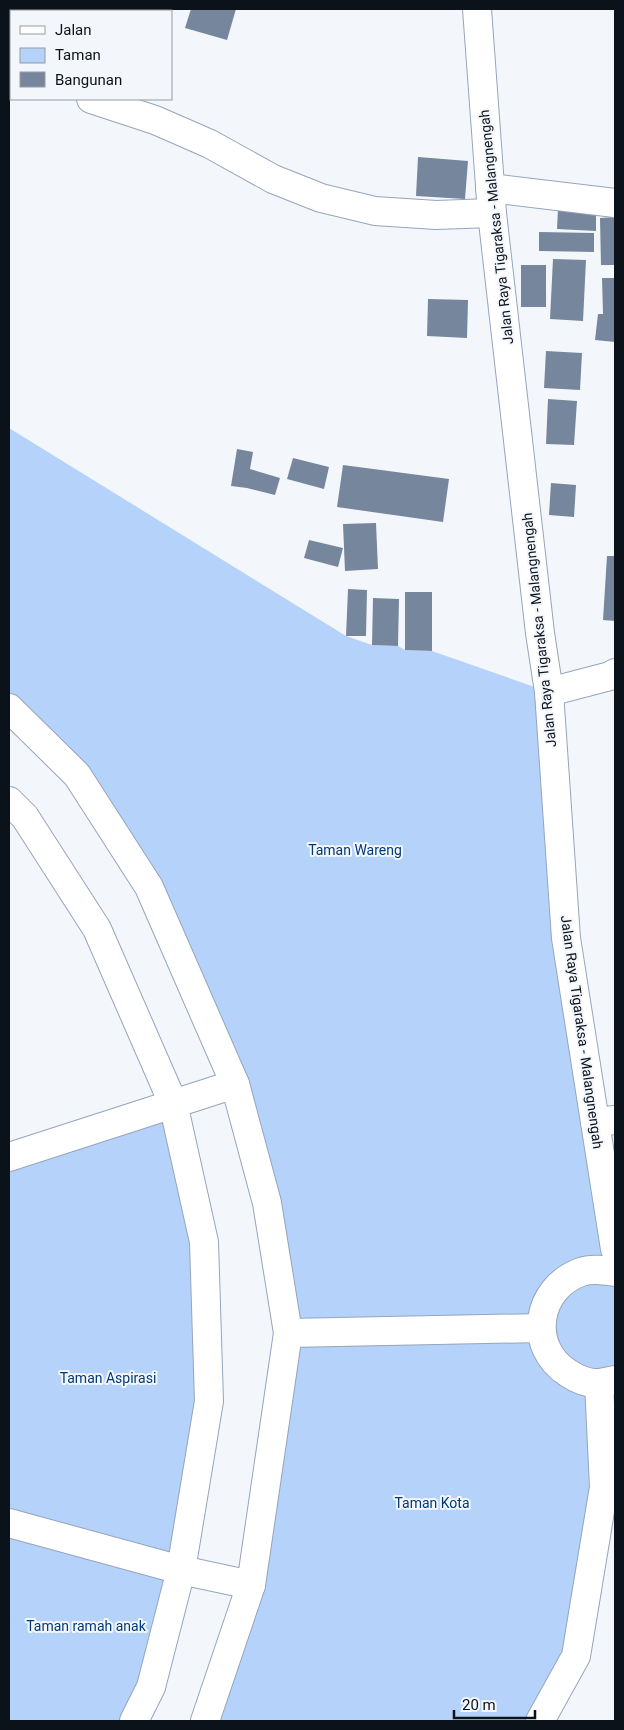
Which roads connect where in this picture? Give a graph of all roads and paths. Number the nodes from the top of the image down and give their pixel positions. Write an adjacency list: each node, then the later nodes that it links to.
1 (477, 9): 3 (street, Jalan Raya Tigaraksa - Malangnengah)
2 (94, 100): 3 (street)
3 (491, 201): 4 (street); 6 (street, Jalan Raya Tigaraksa - Malangnengah)
4 (615, 203)
5 (615, 673): 6 (street)
6 (549, 692): 11 (street, Jalan Raya Tigaraksa - Malangnengah)
7 (9, 708): 9 (street)
8 (9, 801): 10 (street)
9 (235, 1084): 10 (street); 16 (street)
10 (173, 1103): 12 (street); 19 (street)
11 (605, 1121): 13 (street, Jalan Raya Tigaraksa - Malangnengah)
12 (9, 1157)
13 (615, 1249)
14 (615, 1272): 15 (street)
15 (541, 1328): 16 (street); 17 (street)
16 (288, 1333): 20 (street)
17 (607, 1381): 23 (street)
18 (9, 1523): 19 (street)
19 (181, 1570): 20 (street); 21 (street)
20 (251, 1585): 22 (street)
21 (134, 1721)
22 (205, 1721)
23 (540, 1721)

